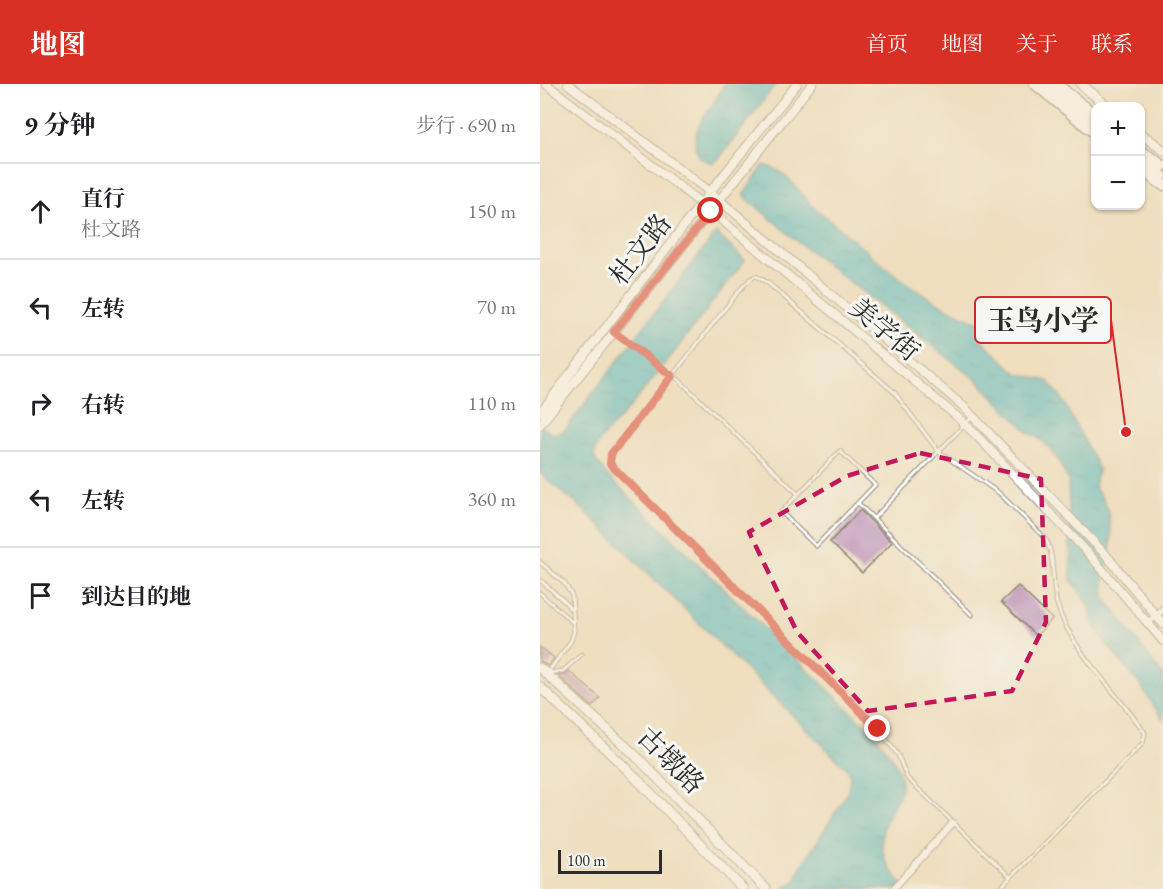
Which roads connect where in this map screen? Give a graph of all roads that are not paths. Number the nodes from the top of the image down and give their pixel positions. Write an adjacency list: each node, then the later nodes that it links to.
1 (546, 84): 23 (street, 美学街)
2 (568, 84): 21 (street, 美学街)
3 (797, 84): 21 (street, 杜文路)
4 (812, 84): 22 (street, 杜文路)
5 (1035, 84): 12 (highway)
6 (1045, 84): 11 (main road)
7 (1056, 84): 10 (highway)
8 (1081, 84): 9 (main road)
9 (1102, 102)
10 (1091, 113)
11 (1091, 122)
12 (1091, 131)
13 (1145, 137): 14 (main road)
14 (1163, 150)
15 (1145, 153): 17 (highway)
16 (1145, 163): 19 (main road)
17 (1163, 166)
18 (1145, 172): 20 (highway)
19 (1163, 176)
20 (1163, 184)
21 (710, 192): 22 (street, 美学街); 23 (street, 杜文路)
22 (720, 200): 24 (street, 杜文路); 28 (street, 美学街)
23 (702, 204): 24 (street, 美学街); 27 (street, 杜文路)
24 (711, 211): 25 (street, 杜文路); 29 (street, 美学街)
25 (614, 332): 26 (lane); 27 (street, 杜文路)
26 (672, 376): 31 (lane); 32 (lane); 48 (lane)
27 (544, 409): 30 (street, 杜文路)
28 (973, 416): 29 (lane); 41 (street, 美学街)
29 (965, 424): 31 (lane); 43 (street, 美学街)
30 (540, 425)
31 (938, 452): 34 (lane); 49 (lane)
32 (798, 494): 33 (lane); 33 (lane)
33 (858, 503): 34 (lane)
34 (874, 519): 40 (lane)
35 (540, 562): 39 (lane)
36 (540, 580): 39 (lane)
37 (540, 593): 42 (lane)
38 (1163, 609): 41 (street)
39 (573, 613): 42 (lane)
40 (972, 615)
41 (1161, 620): 43 (street)
42 (574, 625): 46 (lane)
43 (1150, 626): 44 (street, 美学街)
44 (1163, 641)
45 (582, 654): 46 (lane)
46 (543, 670): 52 (main road, 古墩路)
47 (540, 687): 51 (main road, 古墩路)
48 (954, 823): 49 (lane); 53 (street)
49 (1010, 877): 50 (lane)
50 (1003, 885)
51 (743, 889)
52 (766, 889)
53 (893, 889)

